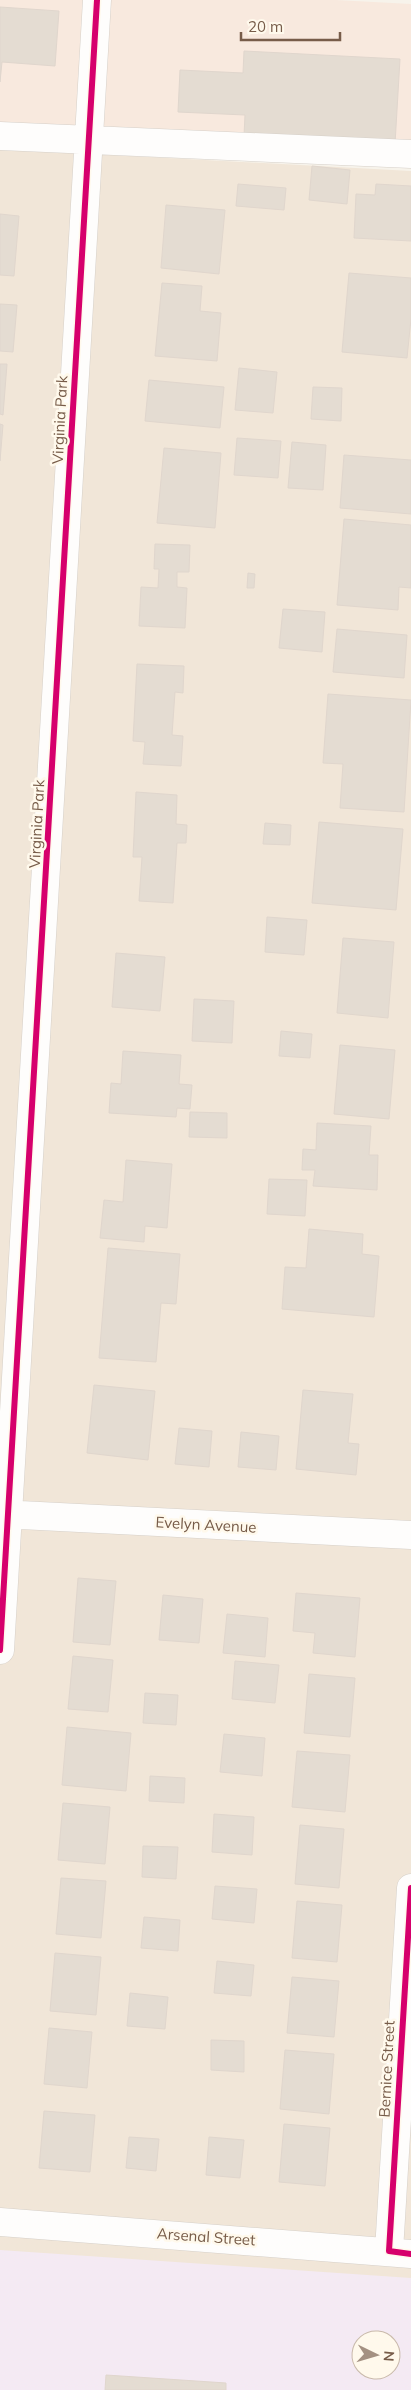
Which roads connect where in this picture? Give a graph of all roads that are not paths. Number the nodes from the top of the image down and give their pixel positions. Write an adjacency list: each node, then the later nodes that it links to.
1 (97, 0): 3 (street, Virginia Park)
2 (0, 136): 3 (street)
3 (89, 140): 4 (street); 5 (street, Virginia Park)
4 (411, 154)
5 (5, 1514): 6 (street, Evelyn Avenue); 7 (street, Virginia Park)
6 (411, 1535)
7 (0, 1650)
8 (411, 1888): 10 (street, Bernice Street)
9 (0, 2222): 10 (street, Arsenal Street)
10 (400, 2252)

